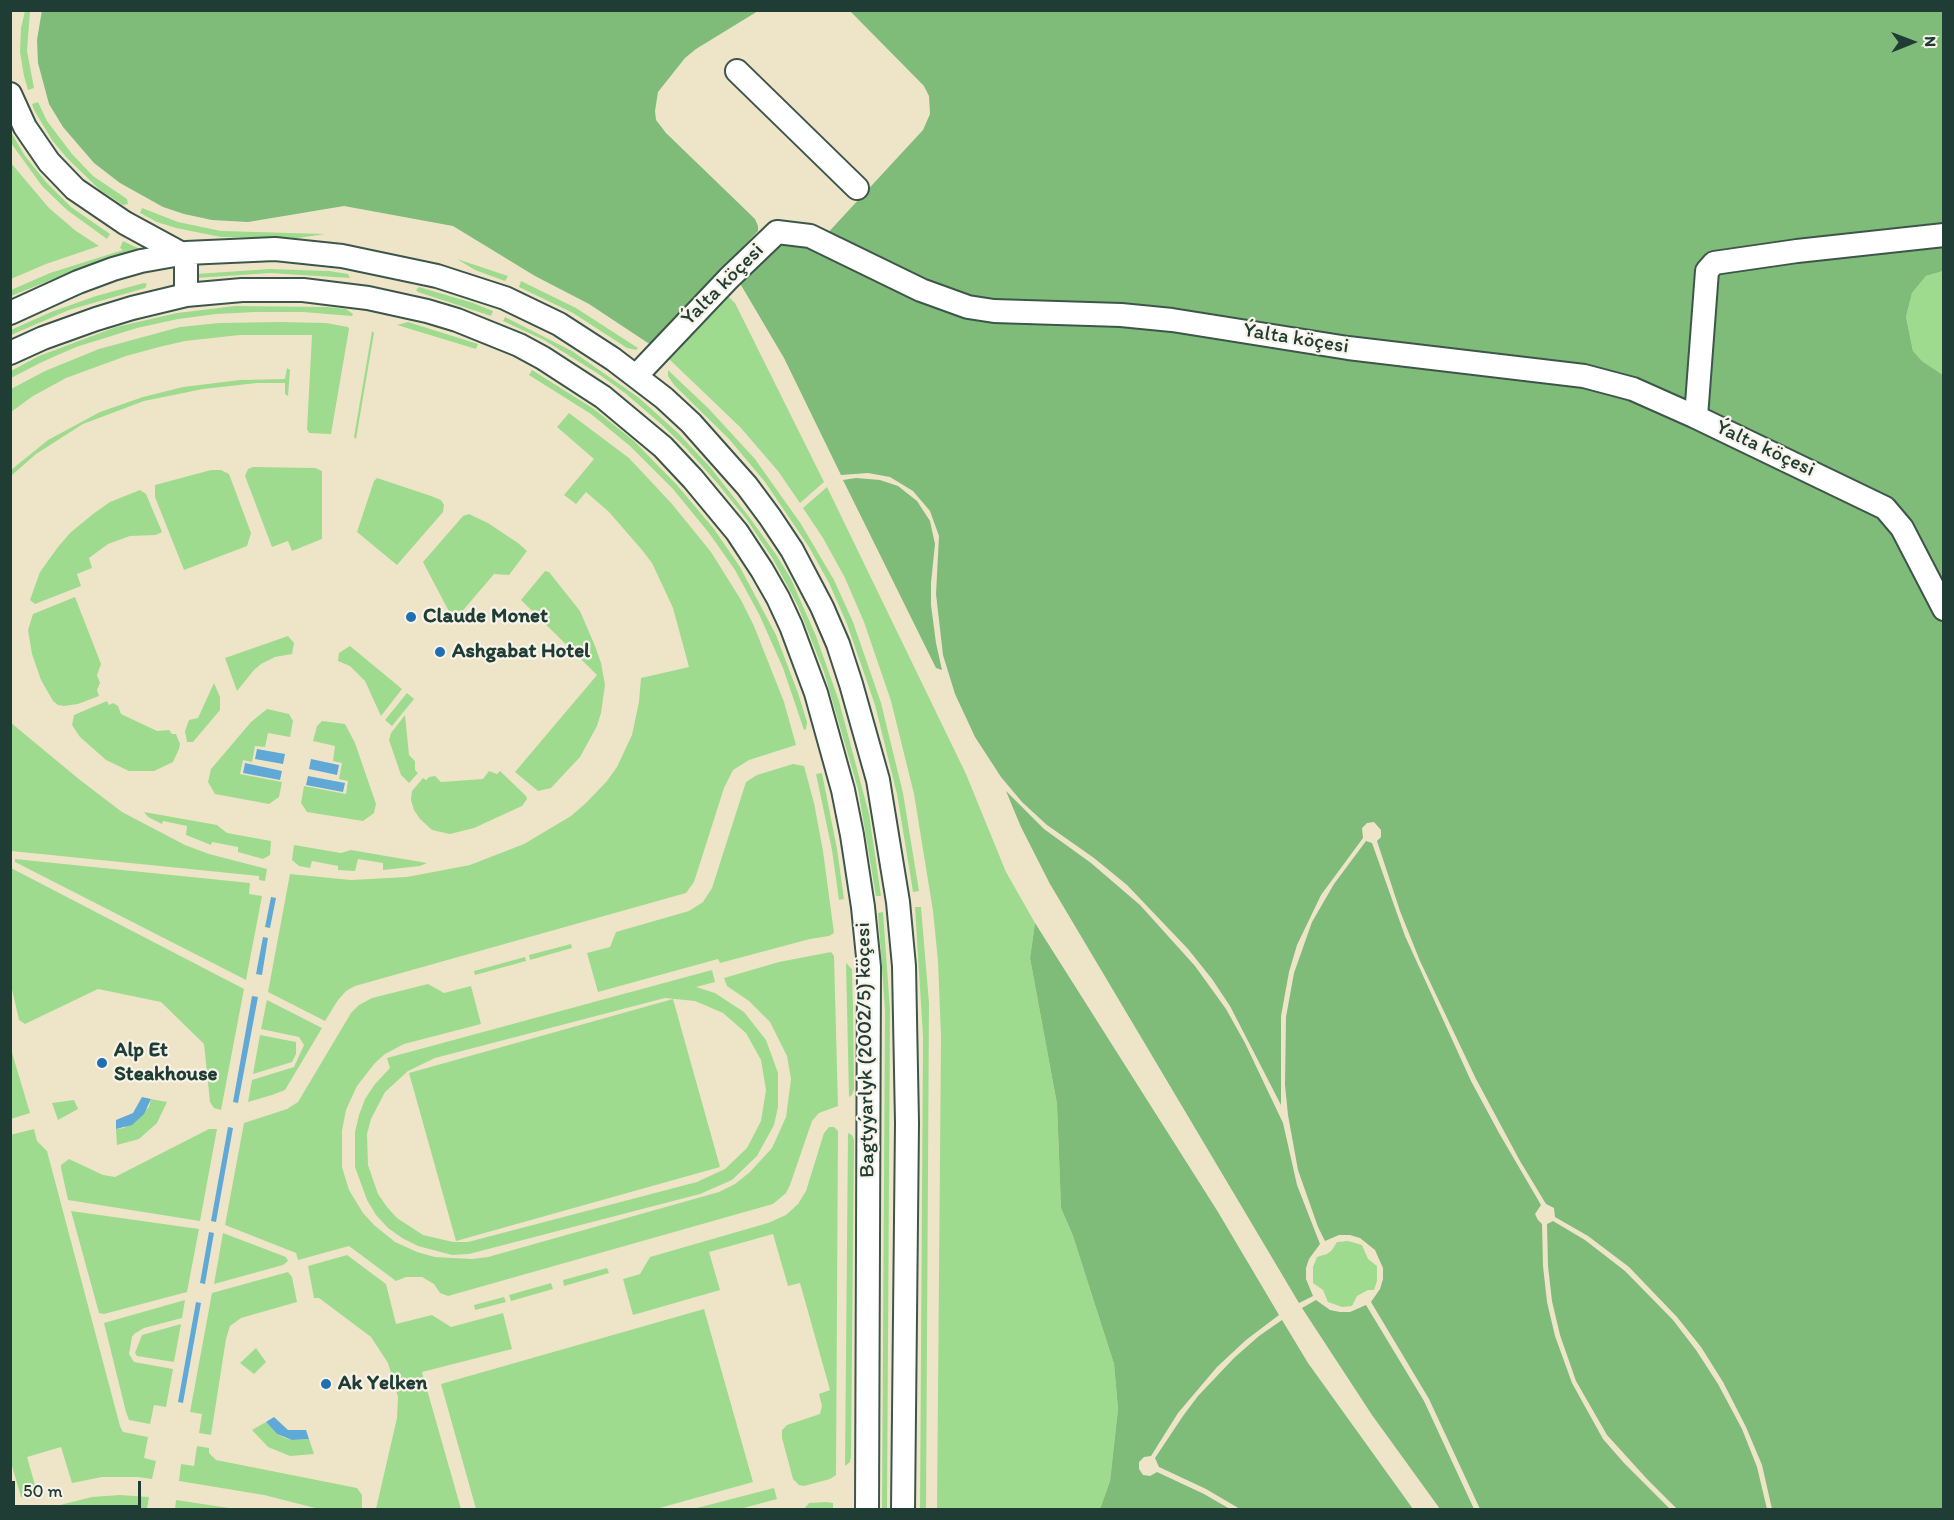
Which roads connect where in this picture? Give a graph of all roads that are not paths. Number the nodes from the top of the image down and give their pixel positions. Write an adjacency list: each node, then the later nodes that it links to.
1 (737, 71): 3 (street)
2 (10, 94): 5 (street)
3 (857, 188)
4 (1944, 235): 14 (street)
5 (184, 253): 6 (street, Bagtyýarlyk (2002/5) köçesi); 8 (street); 11 (street, Bagtyýarlyk (2002/5) köçesi)
6 (375, 262): 7 (street, Bagtyýarlyk (2002/5) köçesi); 9 (street)
7 (399, 267): 10 (street); 13 (street, Bagtyýarlyk (2002/5) köçesi)
8 (186, 295): 9 (street, Bagtyýarlyk (2002/5) köçesi); 12 (street, Bagtyýarlyk (2002/5) köçesi)
9 (368, 298): 10 (street, Bagtyýarlyk (2002/5) köçesi)
10 (391, 303): 16 (street, Bagtyýarlyk (2002/5) köçesi)
11 (10, 313)
12 (10, 354)
13 (636, 376): 14 (street, Ýalta köçesi); 17 (street, Bagtyýarlyk (2002/5) köçesi)
14 (1696, 417): 15 (street, Ýalta köçesi)
15 (1944, 609)
16 (867, 1509)
17 (903, 1509)

